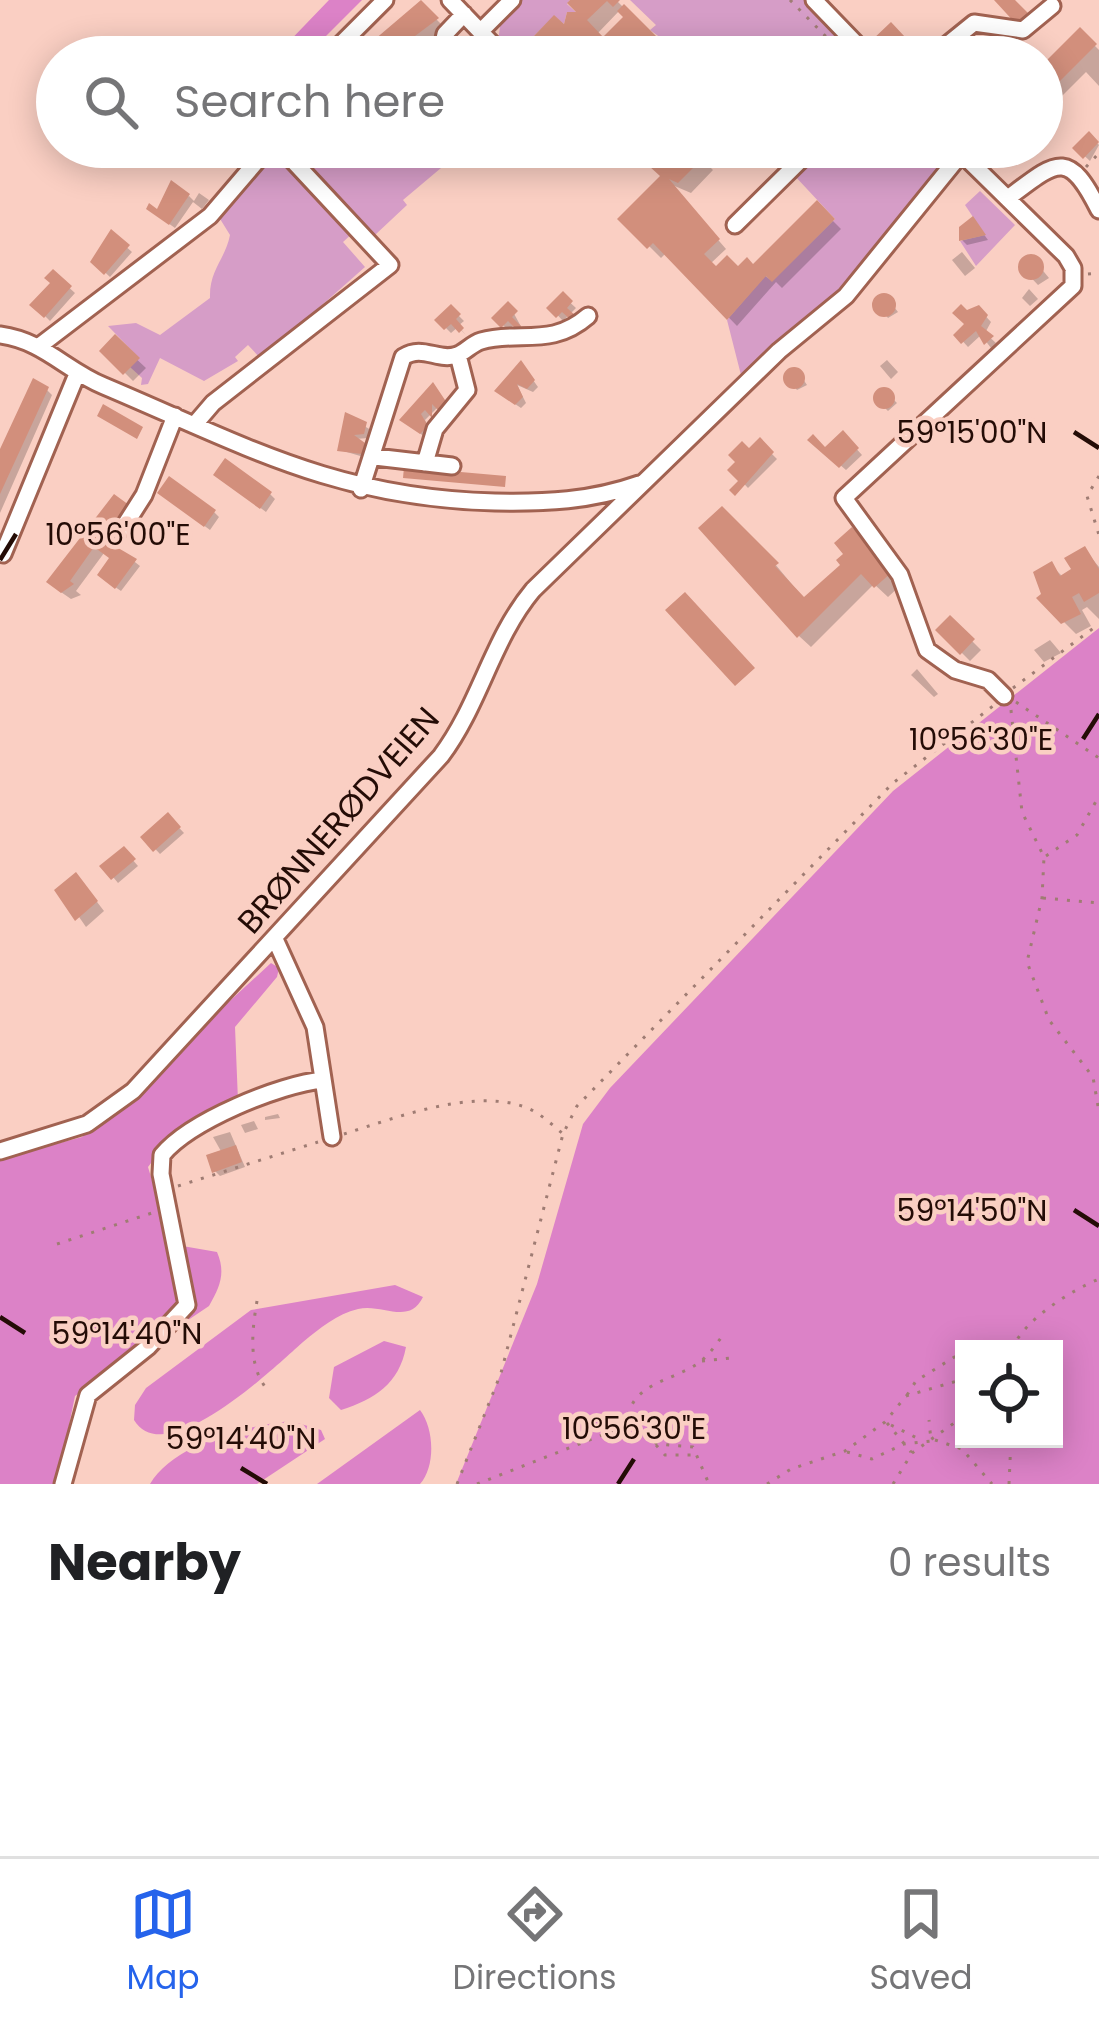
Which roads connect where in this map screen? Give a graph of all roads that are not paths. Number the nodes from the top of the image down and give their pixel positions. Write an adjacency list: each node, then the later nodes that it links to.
1 (385, 0): 8 (street)
2 (450, 0): 6 (street)
3 (512, 0): 7 (street)
4 (814, 0): 11 (street)
5 (1052, 6): 12 (street)
6 (464, 14): 7 (street); 9 (street)
7 (481, 31): 10 (street)
8 (349, 36)
9 (445, 36)
10 (486, 36)
11 (849, 36)
12 (958, 36)
13 (1063, 167): 21 (street)
14 (251, 168): 25 (street)
15 (300, 168): 29 (street)
16 (793, 168): 22 (street)
17 (945, 168): 33 (street, BRØNNERØDVEIEN)
18 (976, 168): 20 (street)
19 (1053, 168): 20 (street)
20 (1008, 198): 37 (street)
21 (1099, 210)
22 (735, 225)
23 (588, 316): 26 (street)
24 (0, 335): 25 (street)
25 (42, 344): 27 (street)
26 (458, 356): 30 (street); 31 (street)
27 (77, 374): 28 (street); 36 (street)
28 (175, 416): 29 (street); 35 (street)
29 (195, 424): 34 (street)
30 (376, 457): 31 (street); 34 (street)
31 (425, 463): 32 (street)
32 (452, 466)
33 (642, 483): 34 (street); 38 (street, BRØNNERØDVEIEN)
34 (361, 489)
35 (123, 528)
36 (3, 554)
37 (1004, 695)
38 (275, 939): 39 (street); 41 (street, BRØNNERØDVEIEN)
39 (323, 1079): 40 (street); 42 (street)
40 (332, 1137)
41 (0, 1151)
42 (63, 1484)

